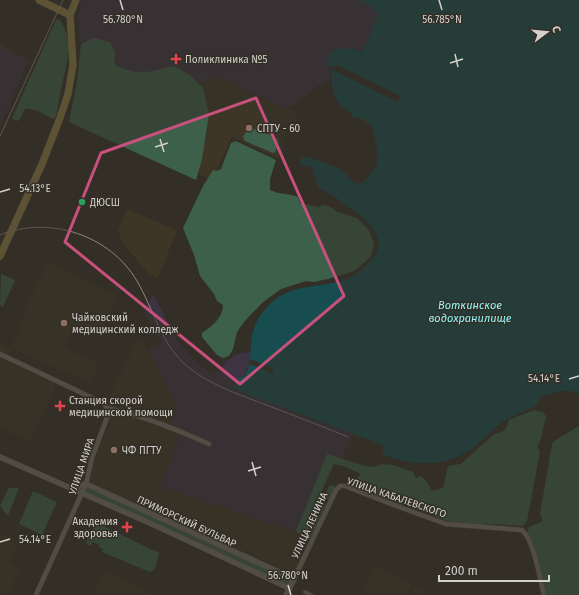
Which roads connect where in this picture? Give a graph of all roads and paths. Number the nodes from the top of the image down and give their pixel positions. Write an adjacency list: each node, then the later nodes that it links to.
1 (39, 0): 3 (main road)
2 (76, 0): 3 (main road)
3 (70, 15): 4 (main road)
4 (0, 256)
5 (0, 354): 6 (street)
6 (106, 408): 7 (street); 9 (street, УЛИЦА МИРА)
7 (209, 444)
8 (0, 456): 11 (street, ПРИМОРСКИЙ БУЛЬВАР)
9 (86, 484): 11 (street); 12 (street, УЛИЦА МИРА); 13 (street, ПРИМОРСКИЙ БУЛЬВАР)
10 (340, 486): 13 (street, УЛИЦА ЛЕНИНА); 19 (street, УЛИЦА КАБАЛЕВСКОГО)
11 (71, 488): 12 (street, ПРИМОРСКИЙ БУЛЬВАР)
12 (82, 493): 14 (street, ПРИМОРСКИЙ БУЛЬВАР); 16 (street, УЛИЦА МИРА)
13 (294, 579): 14 (street, УЛИЦА ЛЕНИНА)
14 (289, 588): 17 (street, УЛИЦА ЛЕНИНА)
15 (305, 592): 18 (street)
16 (36, 595)
17 (286, 595)
18 (311, 595)
19 (544, 595)

